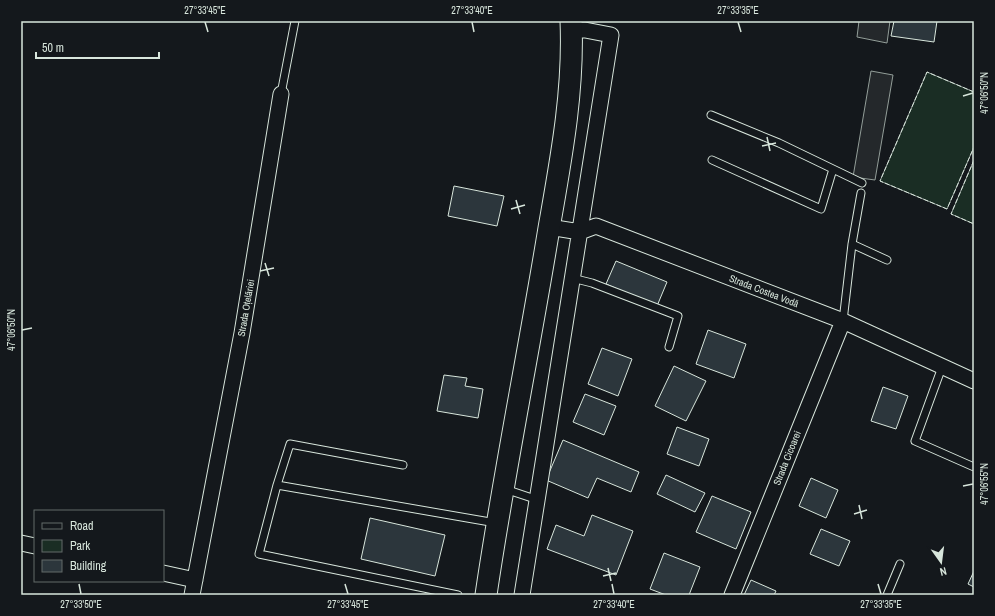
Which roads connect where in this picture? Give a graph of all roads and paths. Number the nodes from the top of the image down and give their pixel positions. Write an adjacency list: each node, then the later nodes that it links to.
1 (295, 21): 3 (lane, Strada Oțelăriei)
2 (572, 25): 9 (main road); 10 (street)
3 (282, 94): 28 (street, Strada Oțelăriei)
4 (711, 115): 6 (lane)
5 (712, 160): 6 (lane)
6 (833, 169): 7 (lane)
7 (862, 183)
8 (861, 193): 11 (lane)
9 (550, 227): 10 (street, Strada Costea Vodă); 21 (main road)
10 (580, 232): 13 (street); 14 (street, Strada Costea Vodă)
11 (852, 244): 12 (lane); 14 (lane)
12 (887, 260)
13 (572, 278): 15 (lane); 22 (street)
14 (842, 321): 16 (street, Strada Costea Vodă); 32 (street, Strada Cicoarei)
15 (670, 347)
16 (942, 367): 17 (street, Strada Costea Vodă); 19 (lane)
17 (974, 381)
18 (403, 465): 20 (lane)
19 (974, 467)
20 (277, 485): 23 (lane); 29 (lane)
21 (502, 488): 22 (lane); 23 (main road)
22 (538, 500): 31 (street)
23 (497, 523): 30 (main road)
24 (21, 543): 25 (street)
25 (34, 546)
26 (900, 564): 33 (lane)
27 (164, 574): 28 (street)
28 (193, 588)
29 (458, 595)
30 (486, 595)
31 (522, 595)
32 (732, 595)
33 (887, 595)

